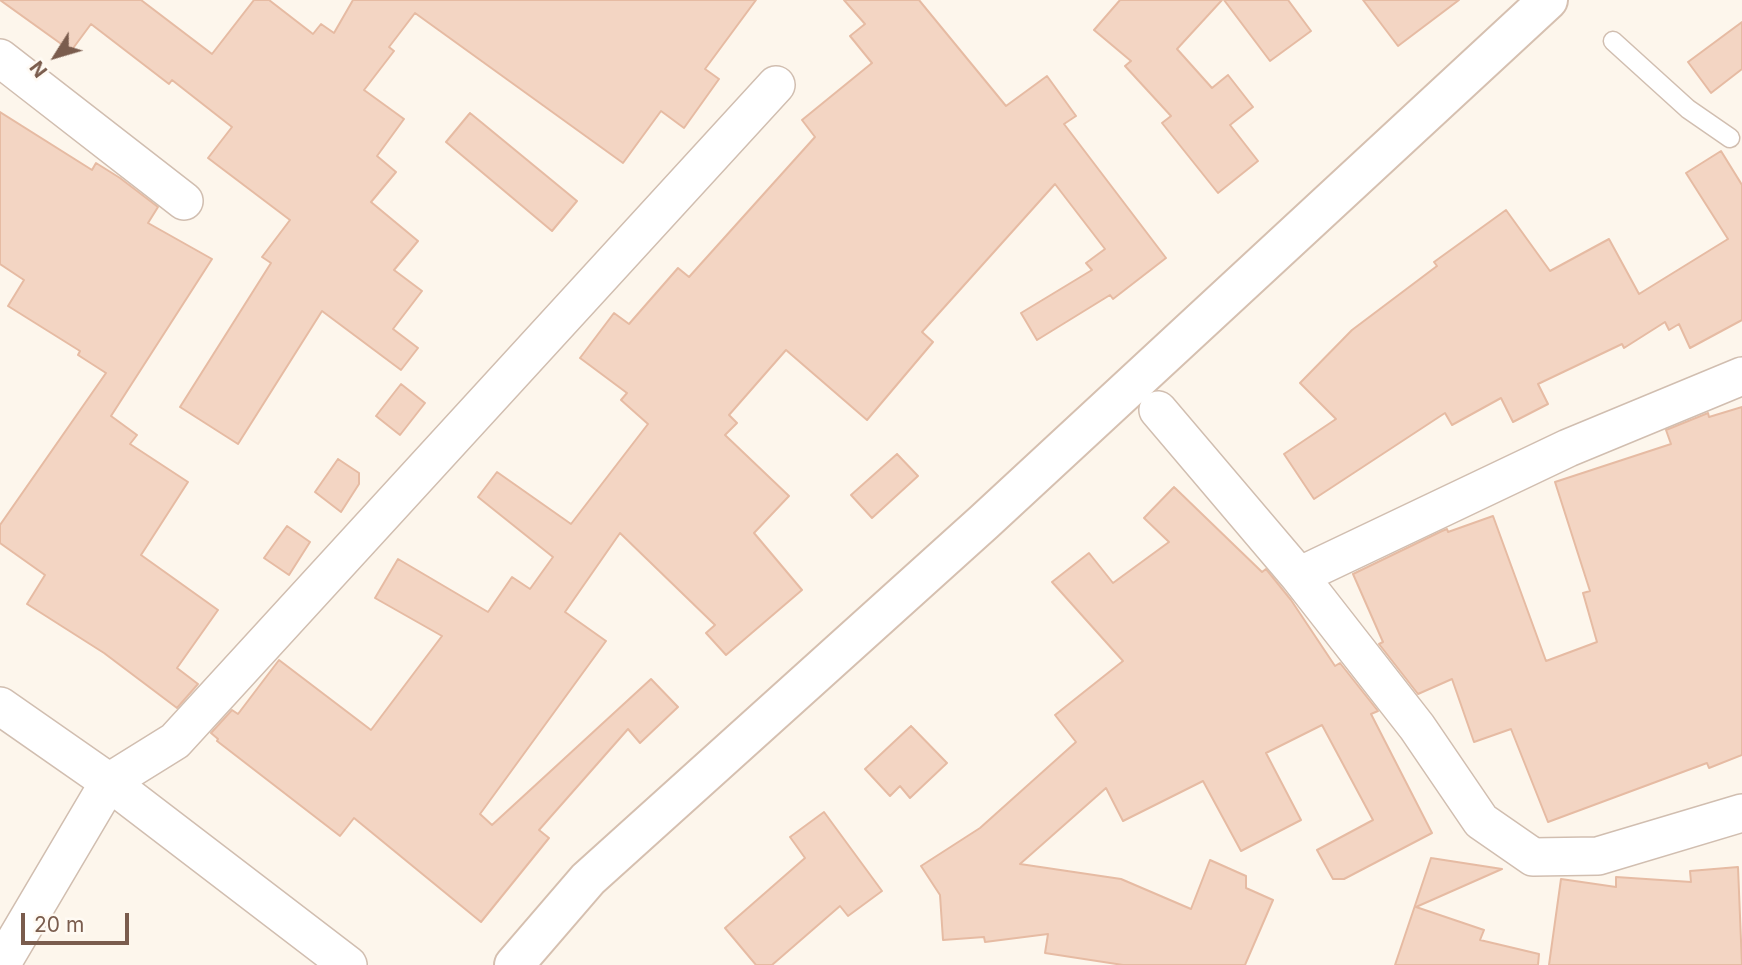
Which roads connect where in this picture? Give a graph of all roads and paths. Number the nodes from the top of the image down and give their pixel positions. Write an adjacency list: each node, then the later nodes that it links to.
1 (1548, 0): 15 (main road)
2 (1613, 41): 5 (lane)
3 (0, 58): 6 (street)
4 (776, 85): 11 (street)
5 (1730, 138)
6 (184, 201)
7 (1742, 376): 9 (street)
8 (1158, 410): 9 (street)
9 (1299, 576): 12 (street)
10 (0, 706): 11 (street)
11 (109, 782): 13 (street); 14 (street)
12 (1742, 813)
13 (1, 965)
14 (348, 965)
15 (514, 965)

